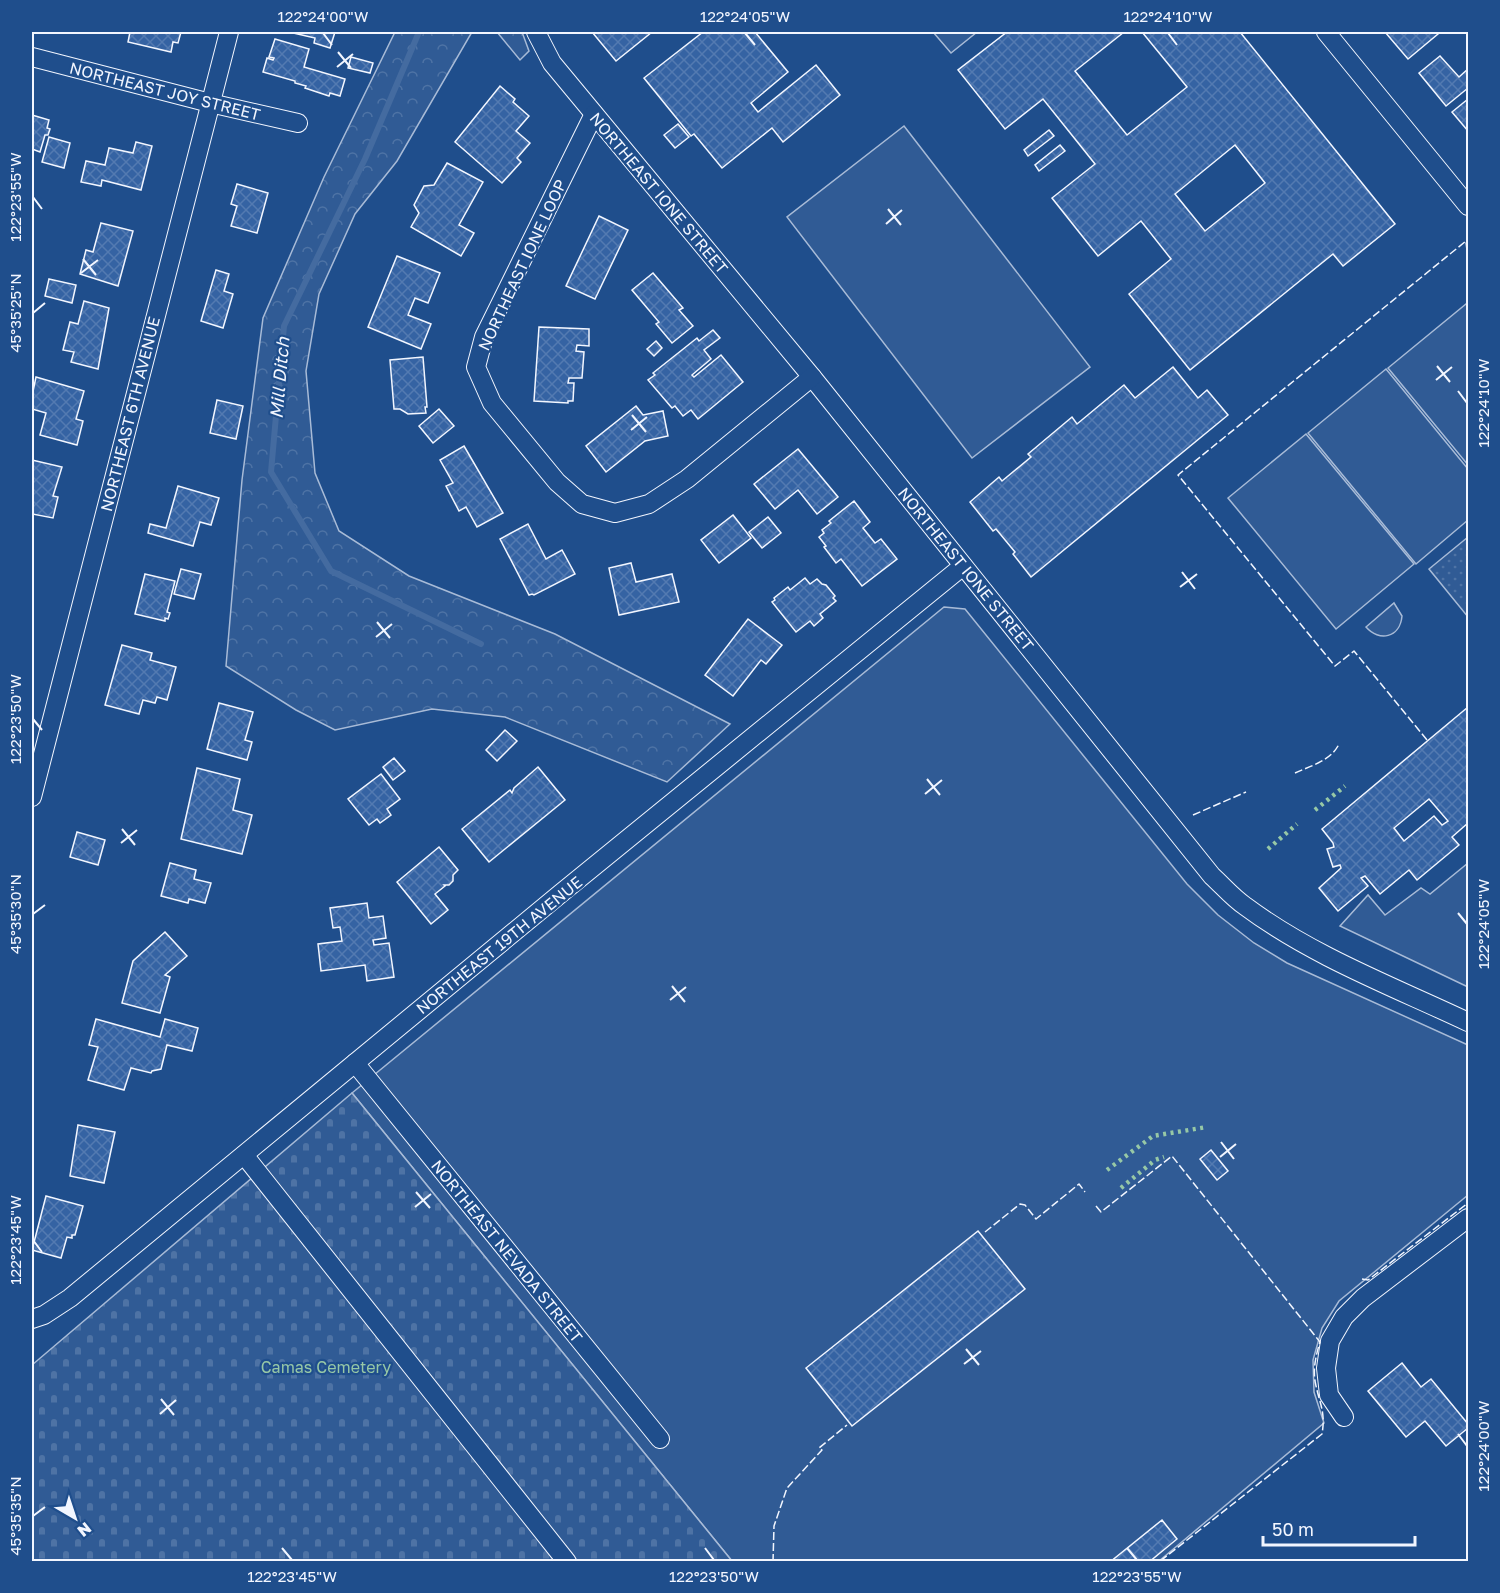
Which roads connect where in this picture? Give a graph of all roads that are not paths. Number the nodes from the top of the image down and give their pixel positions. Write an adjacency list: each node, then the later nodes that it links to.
1 (228, 32): 5 (street, NORTHEAST 6TH AVENUE)
2 (536, 32): 6 (street, NORTHEAST IONE STREET)
3 (1326, 32): 8 (street)
4 (32, 57): 5 (street, NORTHEAST JOY STREET)
5 (210, 104): 7 (street, NORTHEAST JOY STREET); 11 (street, NORTHEAST 6TH AVENUE)
6 (594, 114): 9 (street, NORTHEAST IONE STREET); 9 (street, NORTHEAST IONE LOOP)
7 (298, 123)
8 (1468, 206)
9 (812, 377): 10 (street, NORTHEAST IONE STREET)
10 (963, 566): 12 (street, NORTHEAST IONE STREET); 13 (street, NORTHEAST 19TH AVENUE)
11 (32, 797)
12 (1468, 1022)
13 (355, 1063): 14 (street, NORTHEAST 19TH AVENUE); 18 (street, NORTHEAST NEVADA STREET)
14 (244, 1155): 16 (street, NORTHEAST 19TH AVENUE); 19 (street)
15 (1468, 1218): 17 (street)
16 (32, 1319)
17 (1344, 1417)
18 (660, 1439)
19 (567, 1562)

